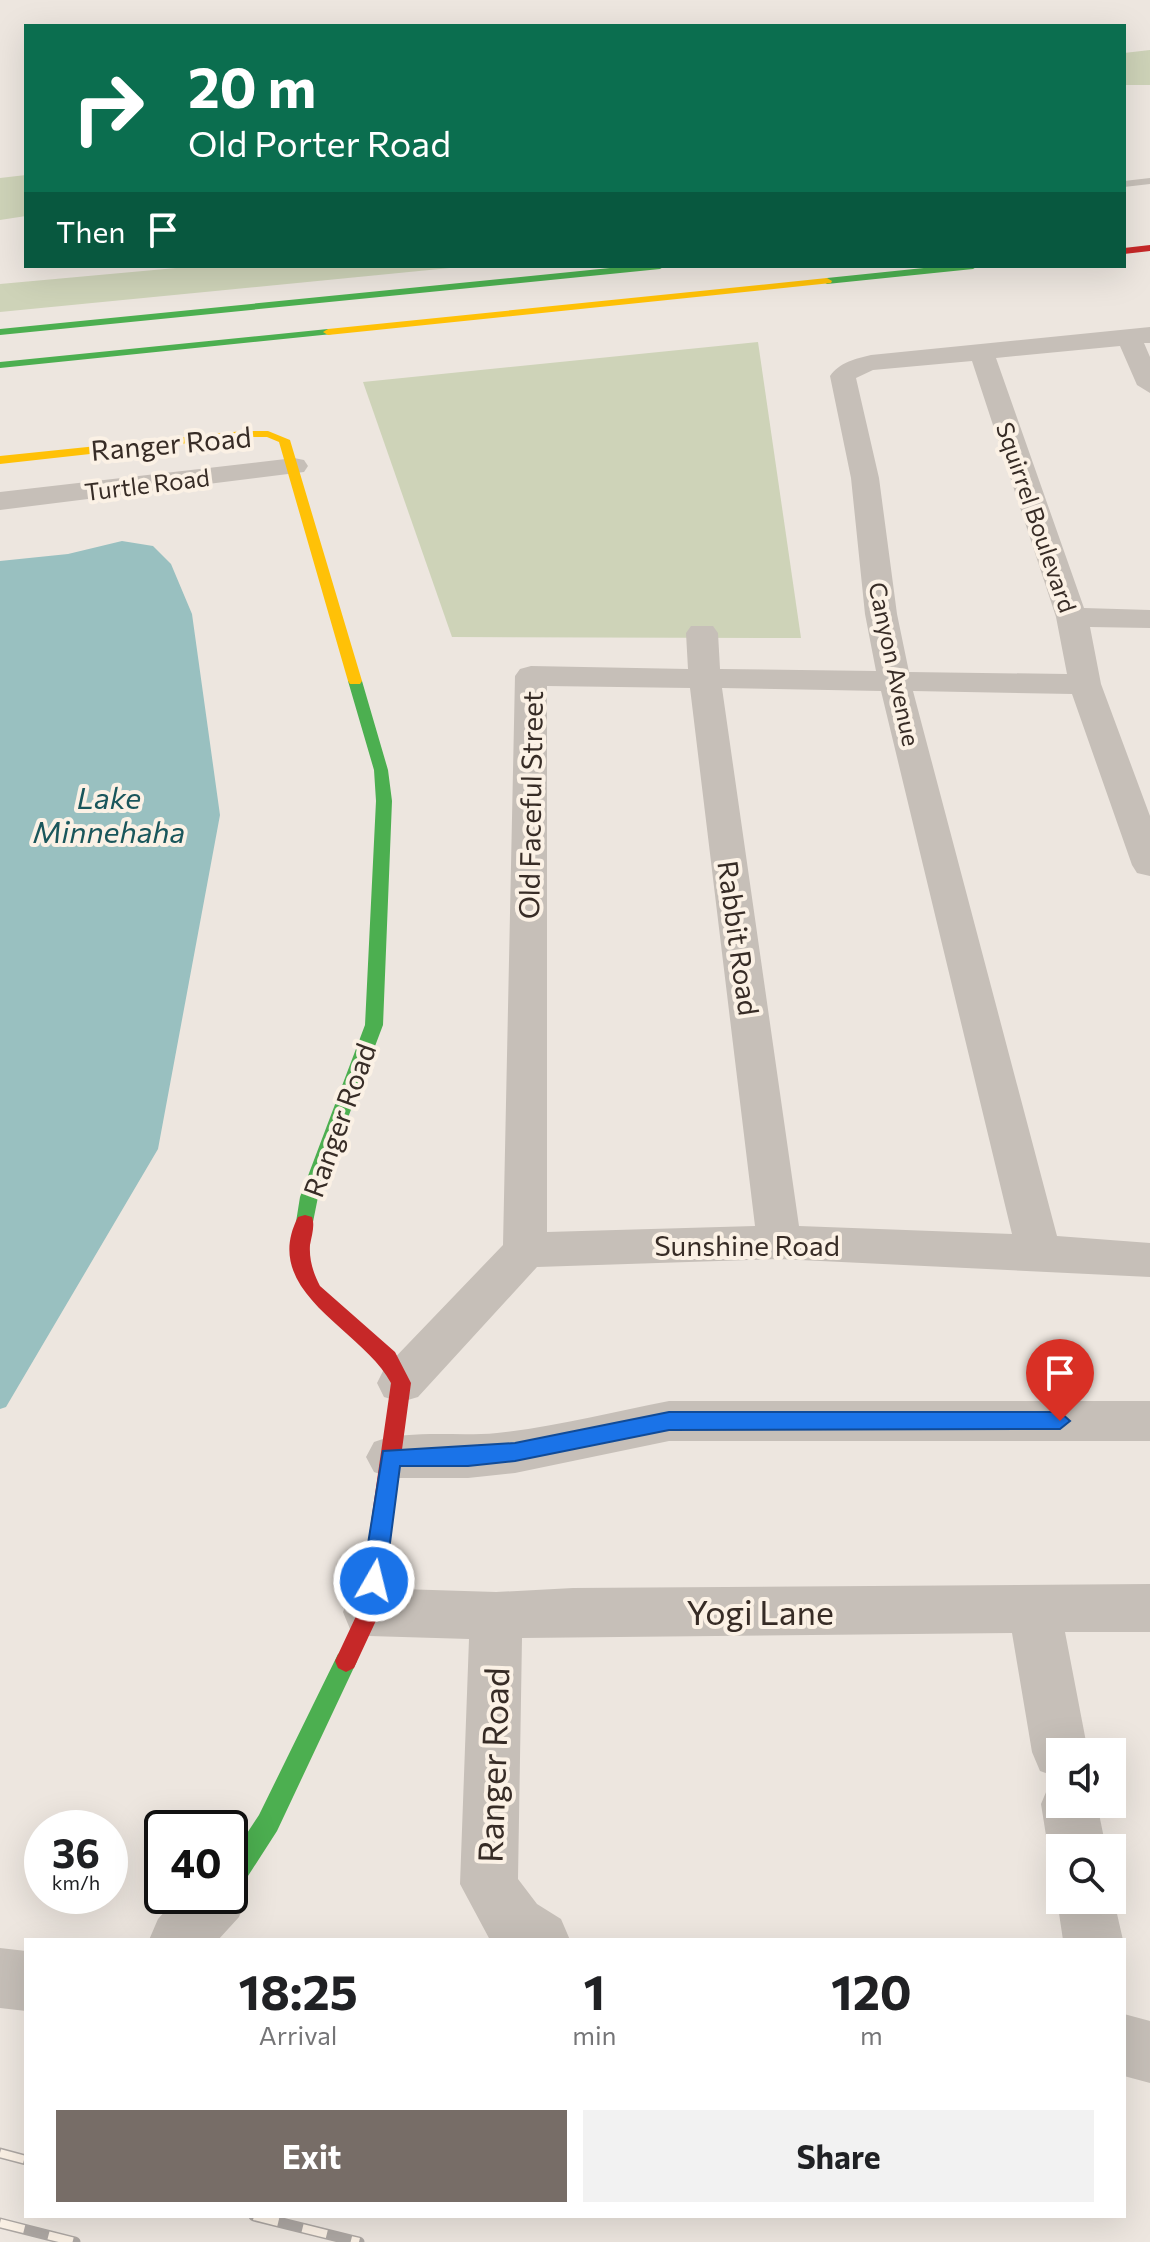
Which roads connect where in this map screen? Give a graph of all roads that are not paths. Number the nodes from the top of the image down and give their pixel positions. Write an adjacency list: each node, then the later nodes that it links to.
1 (1150, 181): 2 (lane)
2 (1126, 184)
3 (1150, 248): 4 (main road)
4 (1126, 251)
5 (640, 268): 7 (main road)
6 (953, 268): 10 (main road)
7 (0, 332)
8 (1139, 336): 9 (street, Canyon Avenue); 11 (street)
9 (982, 353): 15 (street, Squirrel Boulevard); 19 (street, Canyon Avenue)
10 (0, 365)
11 (1150, 385)
12 (0, 460): 13 (main road, Ranger Road)
13 (294, 466): 14 (street, Turtle Road); 26 (main road, Ranger Road)
14 (0, 501)
15 (1072, 617): 16 (street); 20 (street, Squirrel Boulevard)
16 (1150, 619)
17 (702, 633): 18 (street, Rabbit Road)
18 (705, 681): 19 (street, Old Faceful Street); 22 (street, Rabbit Road); 23 (street, Old Faceful Street)
19 (895, 683): 20 (street, Old Faceful Street); 24 (street, Canyon Avenue)
20 (1085, 684): 21 (street)
21 (1150, 865)
22 (779, 1242): 23 (street, Sunshine Road); 24 (street, Sunshine Road)
23 (525, 1250): 26 (street)
24 (1039, 1252): 25 (street, Sunshine Road)
25 (1150, 1260)
26 (401, 1383): 28 (main road)
27 (1150, 1421): 28 (street)
28 (391, 1457): 31 (main road)
29 (1150, 1608): 30 (street, Yogi Lane)
30 (1035, 1610): 32 (street, Yogi Lane); 33 (street)
31 (369, 1612): 32 (street, Yogi Lane); 34 (main road)
32 (496, 1616): 38 (street, Ranger Road)
33 (1058, 1738)
34 (248, 1854)
35 (202, 1914): 37 (street)
36 (1088, 1914): 39 (street)
37 (181, 1938)
38 (535, 1938)
39 (1093, 1938)
40 (0, 1978): 41 (street)
41 (24, 1981)
42 (1126, 2046): 43 (street)
43 (1150, 2052)

